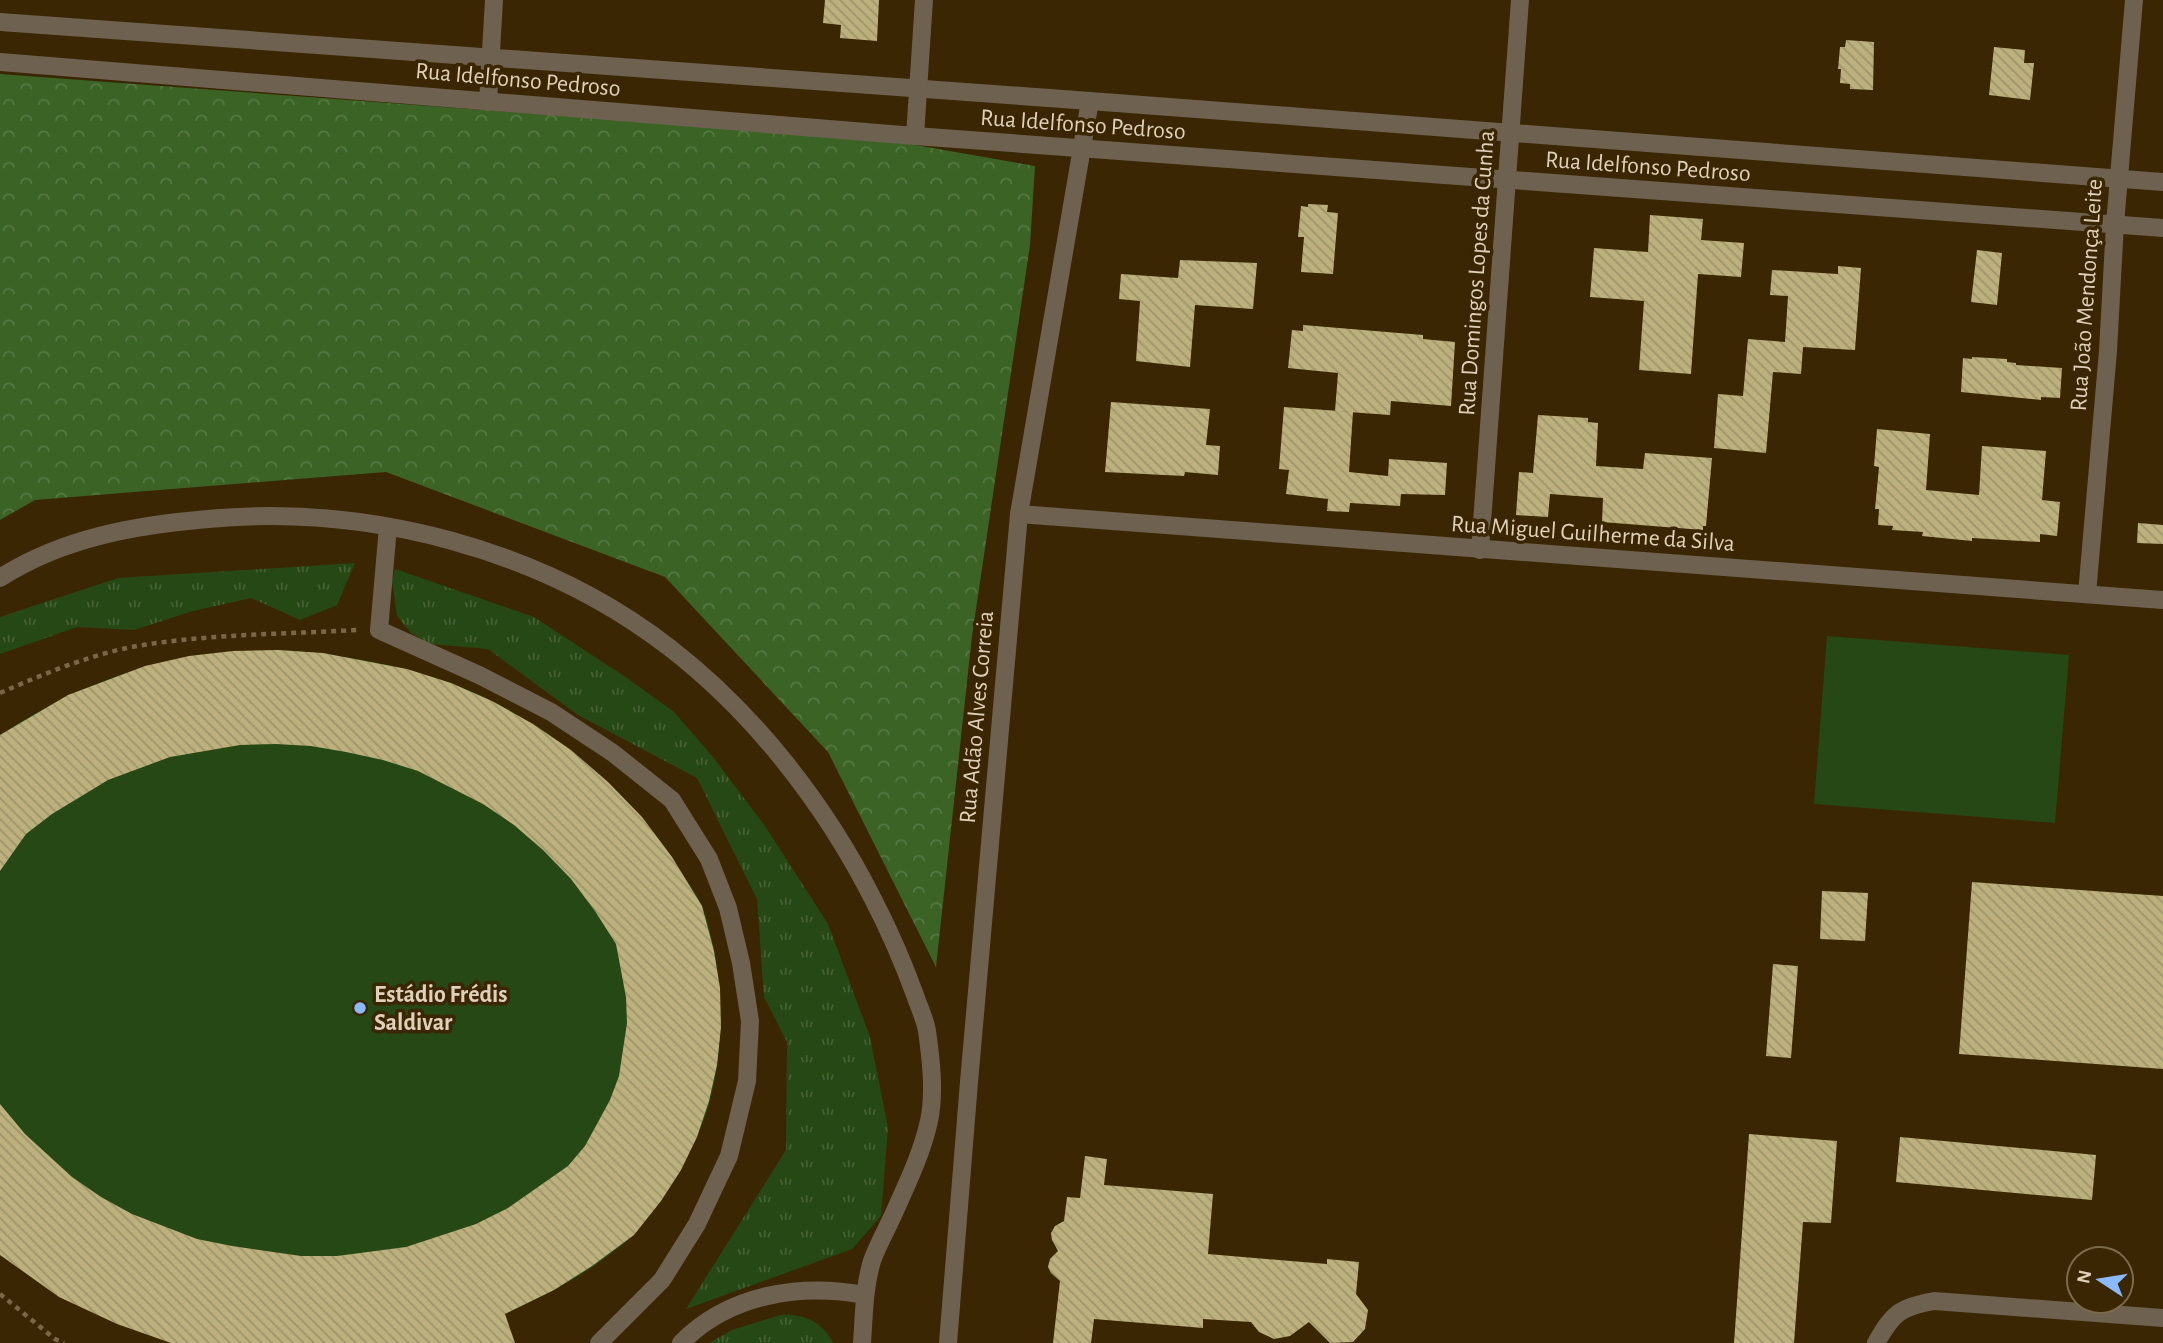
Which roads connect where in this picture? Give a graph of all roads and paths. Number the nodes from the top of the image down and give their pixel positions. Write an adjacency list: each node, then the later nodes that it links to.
1 (494, 0): 6 (street)
2 (924, 0): 8 (street)
3 (1520, 0): 11 (street, Rua Domingos Lopes da Cunha)
4 (2134, 0): 14 (street, Rua João Mendonça Leite)
5 (0, 22): 6 (street, Rua Idelfonso Pedroso)
6 (489, 58): 8 (street, Rua Idelfonso Pedroso); 10 (street)
7 (0, 62): 10 (street, Rua Idelfonso Pedroso)
8 (919, 90): 9 (street, Rua Idelfonso Pedroso); 12 (street)
9 (1090, 100): 11 (street, Rua Idelfonso Pedroso); 13 (street, Rua Adão Alves Correia)
10 (488, 102): 12 (street, Rua Idelfonso Pedroso)
11 (1510, 134): 14 (street, Rua Idelfonso Pedroso); 15 (street, Rua Domingos Lopes da Cunha)
12 (915, 136): 13 (street, Rua Idelfonso Pedroso)
13 (1083, 149): 15 (street, Rua Idelfonso Pedroso); 19 (street, Rua Adão Alves Correia)
14 (2119, 179): 16 (street, Rua Idelfonso Pedroso); 17 (street, Rua João Mendonça Leite)
15 (1508, 180): 17 (street, Rua Idelfonso Pedroso); 21 (street, Rua Domingos Lopes da Cunha)
16 (2163, 182)
17 (2115, 224): 18 (street, Rua Idelfonso Pedroso); 23 (street, Rua João Mendonça Leite)
18 (2163, 228)
19 (1019, 514): 21 (street, Rua Miguel Guilherme da Silva); 34 (street, Rua Adão Alves Correia)
20 (388, 527): 22 (street); 25 (street); 28 (street)
21 (1480, 550): 23 (street, Rua Miguel Guilherme da Silva)
22 (0, 578)
23 (2087, 594): 24 (street, Rua Miguel Guilherme da Silva)
24 (2163, 600)
25 (379, 629): 26 (path); 31 (street)
26 (0, 693)
27 (0, 1294): 30 (path)
28 (865, 1295): 32 (street); 33 (street)
29 (2163, 1318): 35 (street)
30 (64, 1343)
31 (599, 1343)
32 (681, 1343)
33 (862, 1343)
34 (948, 1343)
35 (1876, 1343)

